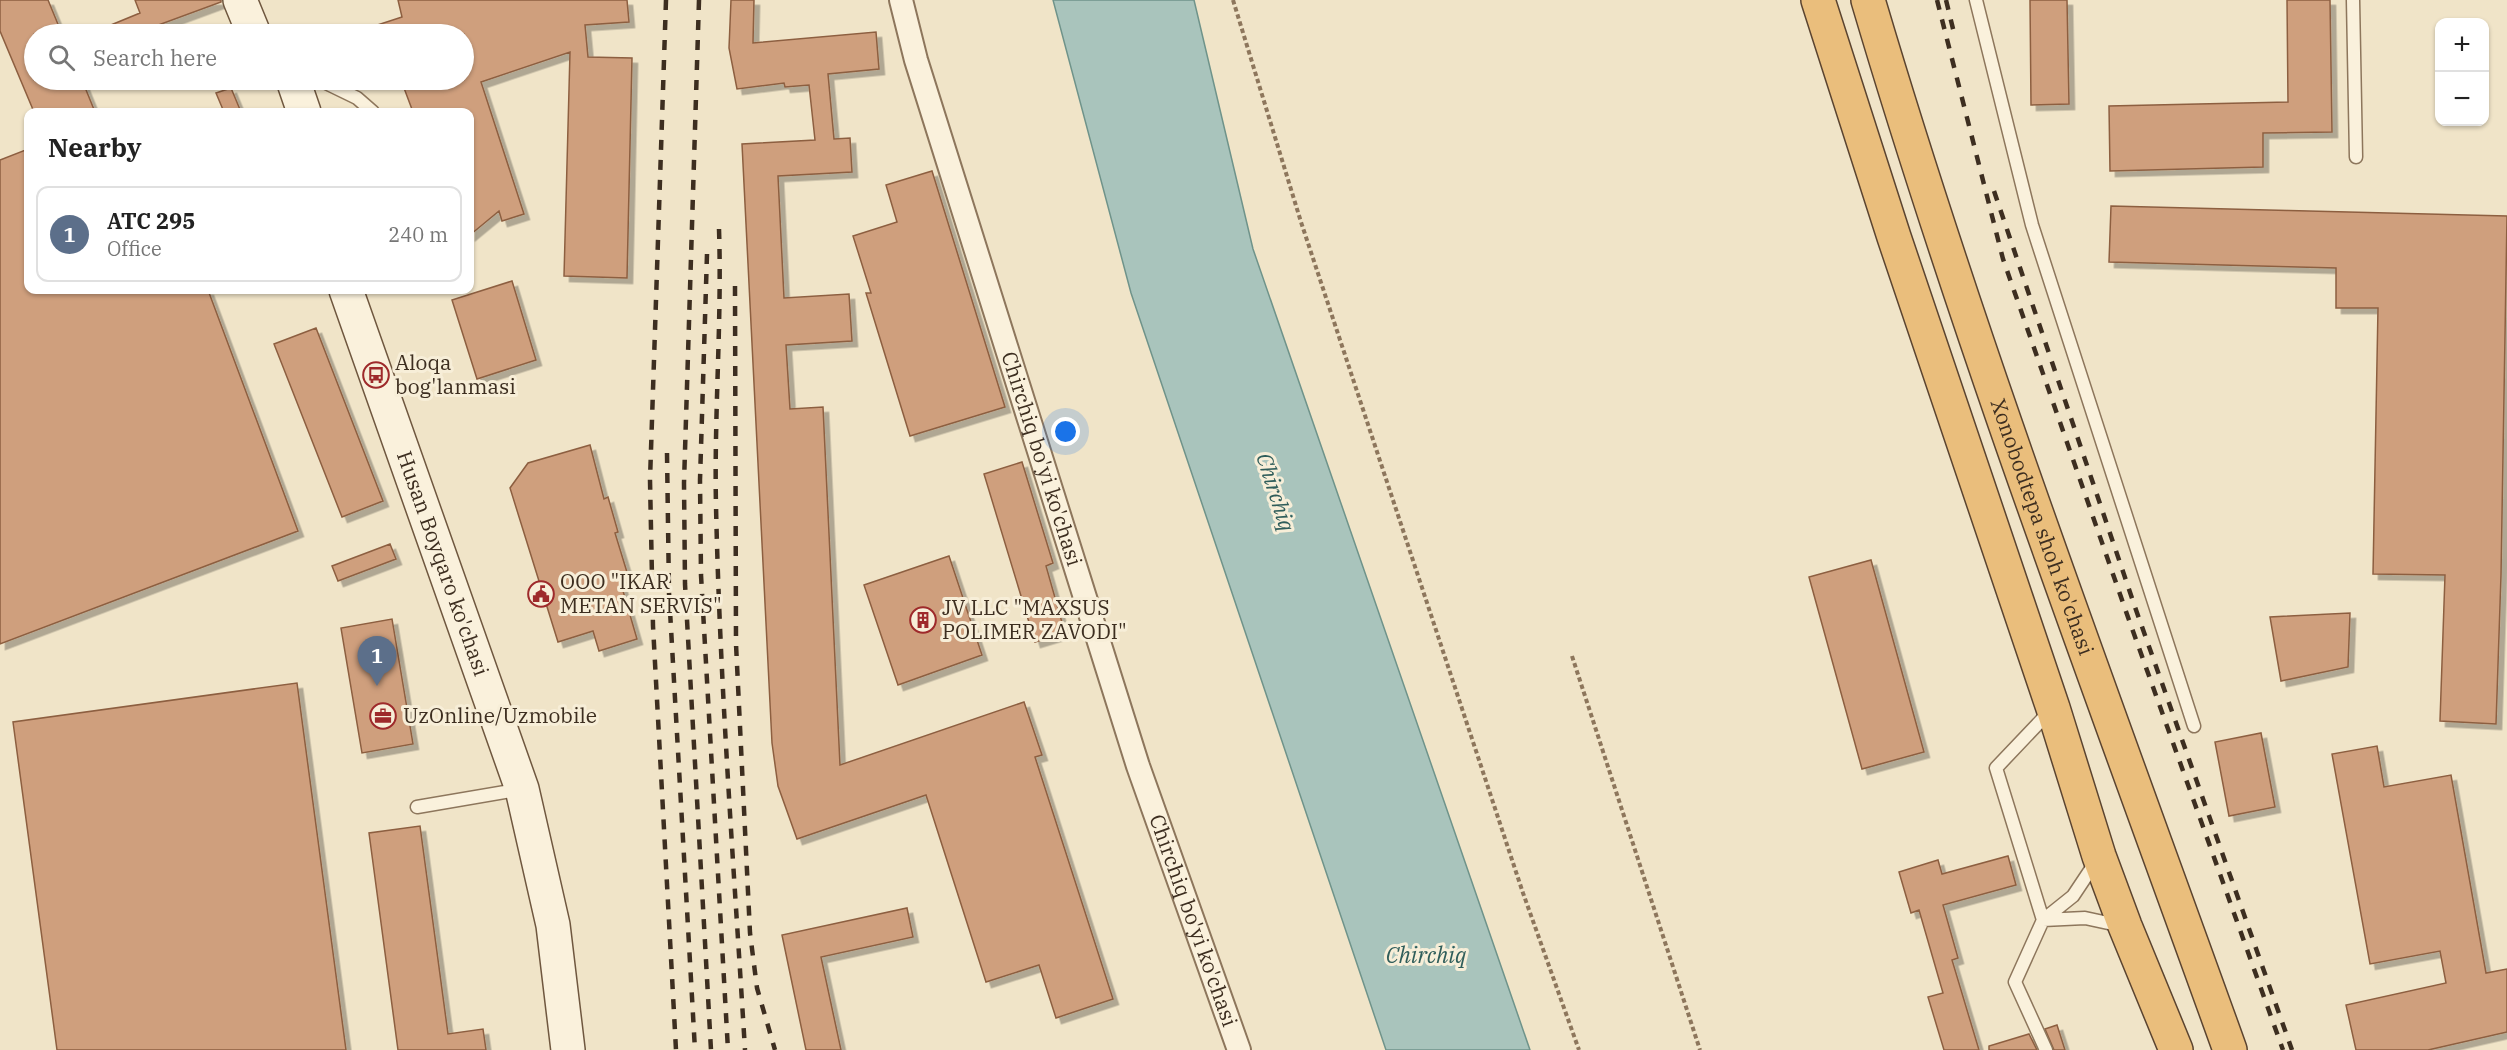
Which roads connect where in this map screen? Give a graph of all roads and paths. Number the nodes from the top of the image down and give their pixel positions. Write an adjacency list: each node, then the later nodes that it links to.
1 (240, 0): 9 (main road)
2 (261, 0): 10 (main road)
3 (901, 0): 30 (street, Chirchiq bo'yi ko'chasi)
4 (1233, 0): 31 (path)
5 (1818, 0): 21 (highway)
6 (1868, 0): 35 (highway, Xonobodtepa shoh ko'chasi)
7 (1976, 0): 22 (lane)
8 (2353, 0): 17 (lane)
9 (250, 24)
10 (271, 24)
11 (276, 90): 14 (main road)
12 (296, 90): 15 (main road)
13 (341, 90): 16 (lane)
14 (282, 108)
15 (303, 108)
16 (368, 108)
17 (2356, 157)
18 (348, 294): 23 (main road, Husan Boyqaro ko'chasi)
19 (368, 294): 23 (main road, Husan Boyqaro ko'chasi)
20 (1572, 656): 32 (path)
21 (2053, 708): 25 (highway); 26 (lane)
22 (2194, 726)
23 (533, 786): 24 (lane); 28 (main road, Husan Boyqaro ko'chasi); 29 (main road, Husan Boyqaro ko'chasi)
24 (417, 807)
25 (2099, 856): 26 (lane); 27 (highway)
26 (2043, 920): 27 (lane); 33 (lane)
27 (2125, 926): 34 (highway)
28 (568, 1050)
29 (588, 1050)
30 (1239, 1050)
31 (1579, 1050)
32 (1700, 1050)
33 (2046, 1050)
34 (2176, 1050)
35 (2230, 1050)

